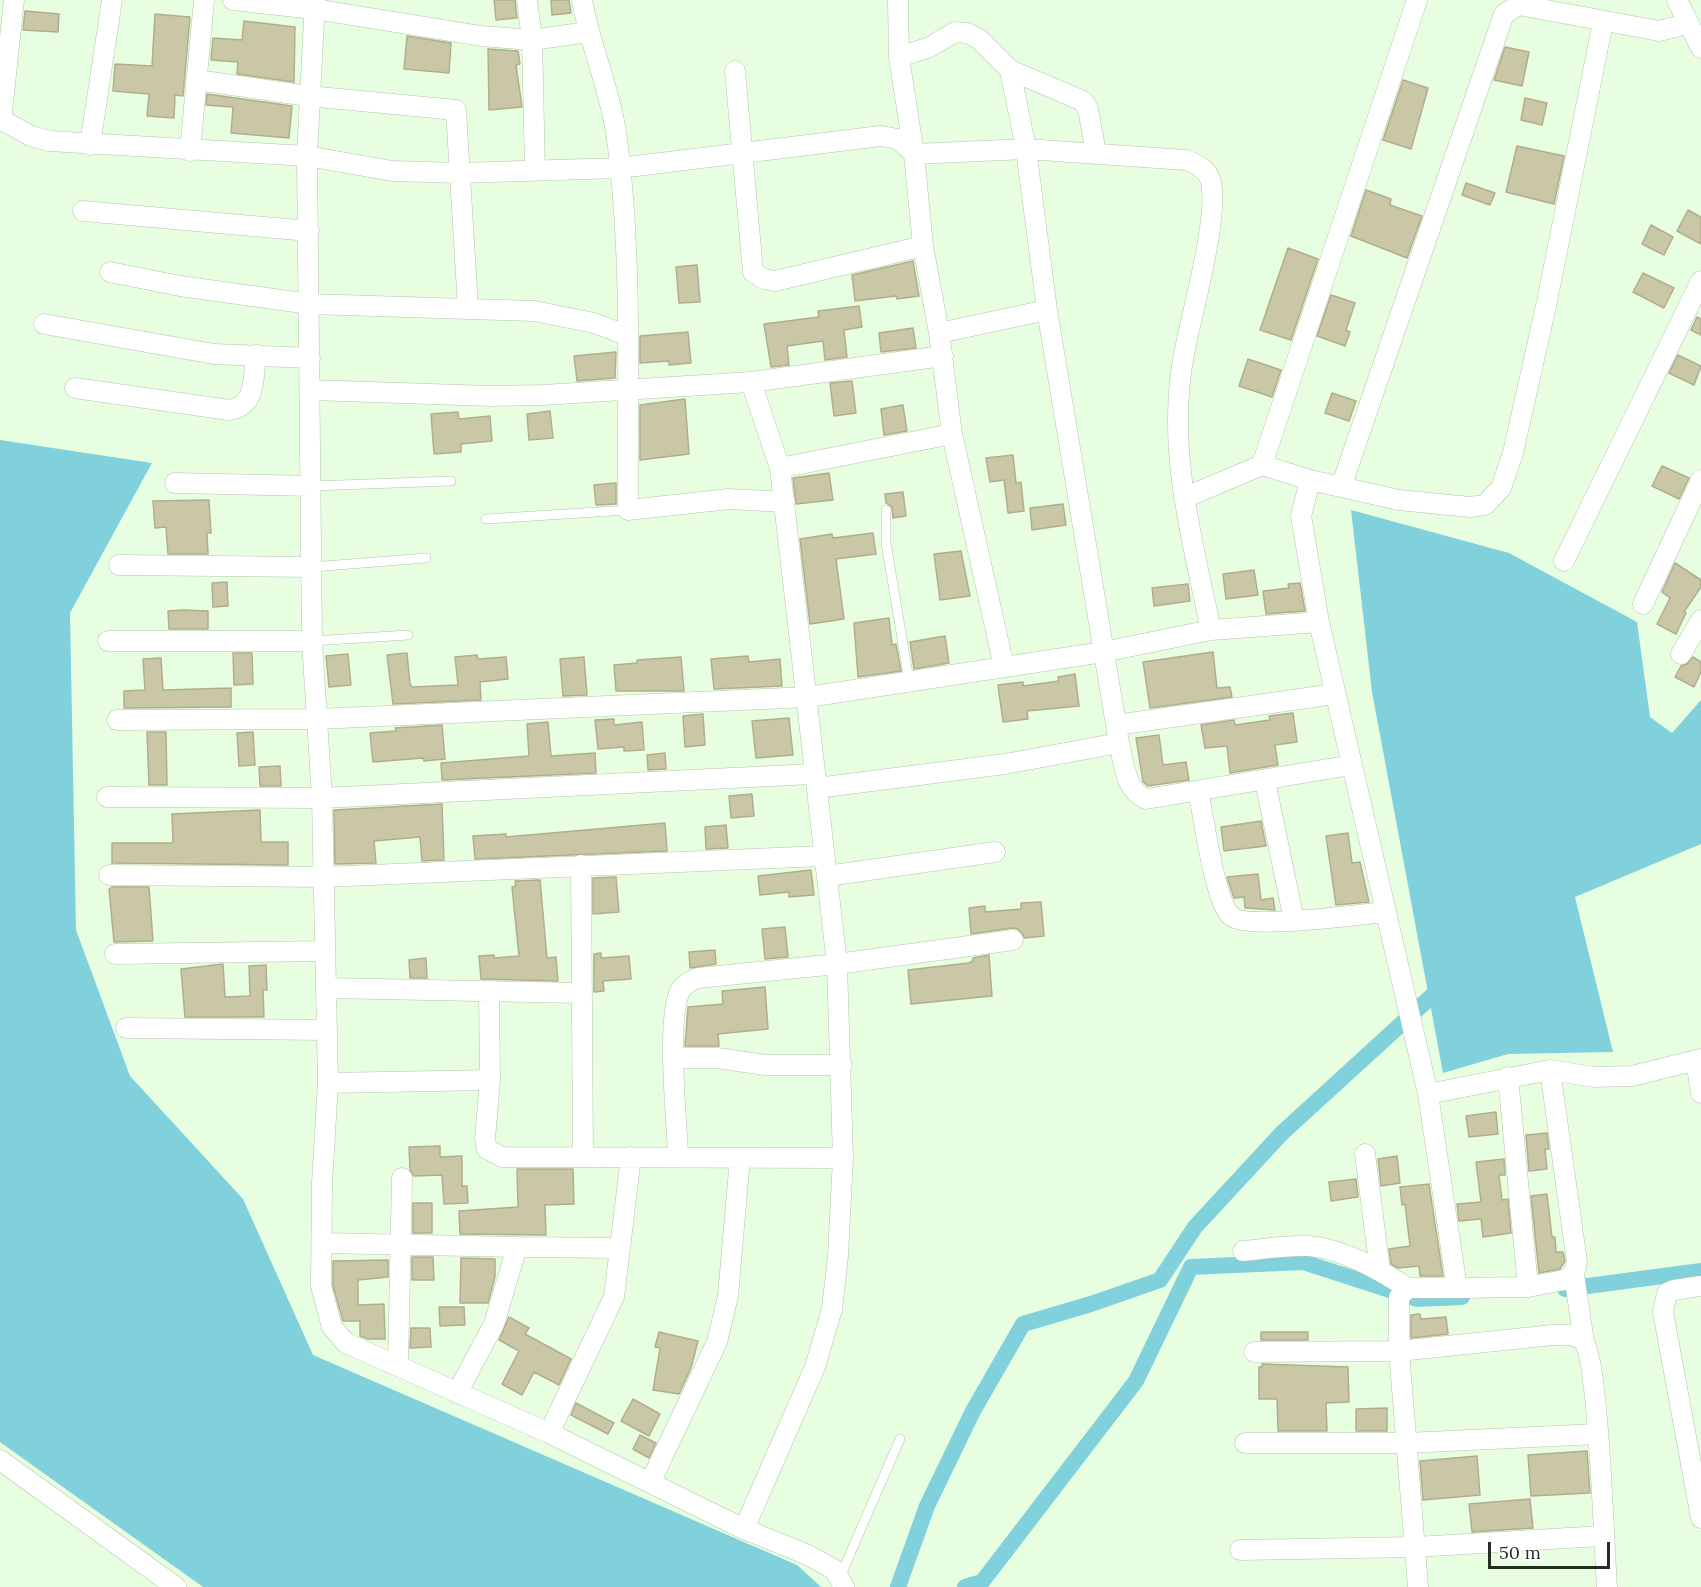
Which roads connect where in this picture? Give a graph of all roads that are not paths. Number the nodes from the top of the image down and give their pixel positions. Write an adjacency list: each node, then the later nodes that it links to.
1 (14, 0): 21 (street)
2 (112, 0): 22 (street)
3 (204, 0): 19 (street)
4 (233, 0): 11 (street)
5 (527, 0): 15 (street)
6 (582, 0): 13 (street)
7 (898, 0): 16 (street)
8 (1417, 0): 51 (street)
9 (1677, 0): 14 (street)
10 (1513, 3): 12 (street); 58 (street)
11 (314, 4): 15 (street); 20 (street)
12 (1603, 22): 14 (street); 58 (street)
13 (588, 32): 15 (street); 29 (street)
14 (1696, 36)
15 (532, 40): 30 (street)
16 (899, 57): 17 (street); 27 (street)
17 (1010, 70): 23 (street); 26 (street)
18 (735, 71): 25 (street)
19 (197, 80): 20 (street); 24 (street)
20 (308, 96): 28 (street); 31 (street)
21 (1, 120): 22 (street)
22 (90, 145): 24 (street)
23 (1026, 149): 26 (street); 27 (street); 39 (street)
24 (190, 151): 28 (street)
25 (741, 153): 27 (street); 29 (street); 34 (street)
26 (1096, 153): 59 (street)
27 (914, 154): 34 (street)
28 (307, 156): 31 (street); 33 (street)
29 (620, 168): 30 (street); 42 (street)
30 (535, 171): 31 (street)
31 (458, 173): 38 (street)
32 (84, 211): 33 (street)
33 (309, 231): 37 (street)
34 (923, 246): 41 (street)
35 (110, 272): 37 (street)
36 (1701, 281): 65 (street)
37 (310, 303): 38 (street); 45 (street)
38 (468, 308): 42 (street)
39 (1047, 310): 41 (street); 75 (street)
40 (44, 324): 43 (street)
41 (939, 333): 44 (street)
42 (626, 335): 48 (street)
43 (256, 355): 45 (street); 47 (street)
44 (943, 356): 46 (street); 50 (street)
45 (310, 358): 49 (street)
46 (751, 382): 48 (street); 52 (street)
47 (75, 388)
48 (627, 389): 49 (street); 61 (street)
49 (311, 390): 57 (street)
50 (952, 434): 52 (street); 77 (street)
51 (1262, 465): 53 (street); 59 (street)
52 (780, 468): 60 (street)
53 (1310, 480): 58 (street); 70 (street)
54 (1701, 480): 68 (street)
55 (451, 481): 57 (lane)
56 (175, 483): 57 (street)
57 (312, 486): 67 (street)
58 (1341, 487)
59 (1184, 498): 71 (street)
60 (785, 502): 61 (street); 80 (street)
61 (628, 510): 63 (lane)
62 (886, 510): 78 (lane)
63 (486, 519)
64 (426, 558): 67 (lane)
65 (1564, 561)
66 (119, 565): 67 (street)
67 (312, 567): 74 (street)
68 (1643, 604)
69 (1701, 620): 76 (street)
70 (1319, 622): 71 (street); 79 (street)
71 (1211, 630): 75 (street)
72 (408, 635): 74 (lane)
73 (108, 641): 74 (street)
74 (312, 641): 81 (street)
75 (1103, 652): 77 (street); 83 (street)
76 (1681, 654)
77 (1004, 667): 78 (street)
78 (909, 680): 80 (street)
79 (1335, 694): 83 (street); 84 (street)
80 (808, 697): 81 (street); 85 (street)
81 (317, 719): 82 (street); 89 (street)
82 (117, 720)
83 (1118, 734): 85 (street); 87 (street)
84 (1352, 765): 86 (street); 96 (street)
85 (815, 781): 89 (street); 91 (street)
86 (1265, 781): 87 (street); 97 (street)
87 (1198, 790): 97 (street)
88 (107, 797): 89 (street)
89 (322, 798): 95 (street)
90 (994, 852): 94 (street)
91 (823, 856): 92 (street); 94 (street)
92 (581, 865): 95 (street); 104 (street)
93 (109, 875): 95 (street)
94 (828, 876): 101 (street)
95 (323, 877): 99 (street)
96 (1386, 912): 97 (street); 115 (street)
97 (1294, 920)
98 (1013, 940): 101 (street)
99 (325, 951): 100 (street); 102 (street)
100 (115, 954)
101 (837, 964): 107 (street); 109 (street)
102 (326, 988): 103 (street); 106 (street)
103 (489, 991): 104 (street); 112 (street)
104 (581, 993): 118 (street)
105 (126, 1028): 106 (street)
106 (327, 1030): 113 (street)
107 (674, 1058): 109 (street); 117 (street)
108 (1698, 1060): 110 (street); 114 (street)
109 (842, 1065): 121 (street)
110 (1550, 1070): 111 (street); 129 (street)
111 (1508, 1077): 115 (street); 131 (street)
112 (490, 1080): 113 (street); 118 (street)
113 (328, 1083): 123 (street)
114 (1701, 1093)
115 (1428, 1094): 132 (street)
116 (1365, 1154): 128 (street)
117 (678, 1156): 119 (street); 120 (street)
118 (583, 1157): 119 (street)
119 (631, 1157): 126 (street)
120 (740, 1158): 121 (street); 145 (street)
121 (843, 1158): 147 (street)
122 (402, 1178): 124 (street)
123 (322, 1243): 124 (street); 137 (street)
124 (401, 1246): 125 (street); 137 (street)
125 (517, 1247): 126 (street); 138 (street)
126 (620, 1248): 139 (street)
127 (1243, 1251): 128 (street)
128 (1380, 1271): 133 (street)
129 (1574, 1274): 131 (street); 134 (street)
130 (1701, 1286): 146 (street)
131 (1528, 1287): 132 (street)
132 (1457, 1288): 133 (street)
133 (1403, 1292): 135 (street)
134 (1584, 1342): 135 (street); 140 (street)
135 (1399, 1351): 136 (street); 143 (street)
136 (1254, 1352)
137 (398, 1366): 138 (street)
138 (457, 1393): 139 (street)
139 (549, 1433): 145 (street)
140 (1598, 1434): 143 (street); 148 (street)
141 (900, 1439): 151 (lane)
142 (1245, 1443): 143 (street)
143 (1406, 1443): 149 (street)
144 (0, 1460): 152 (street)
145 (650, 1483): 147 (street)
146 (1701, 1518)
147 (744, 1529): 151 (street)
148 (1602, 1536): 149 (street); 154 (street)
149 (1415, 1547): 150 (street); 153 (street)
150 (1240, 1550)
151 (842, 1582)
152 (176, 1587)
153 (1418, 1587)
154 (1607, 1587)

